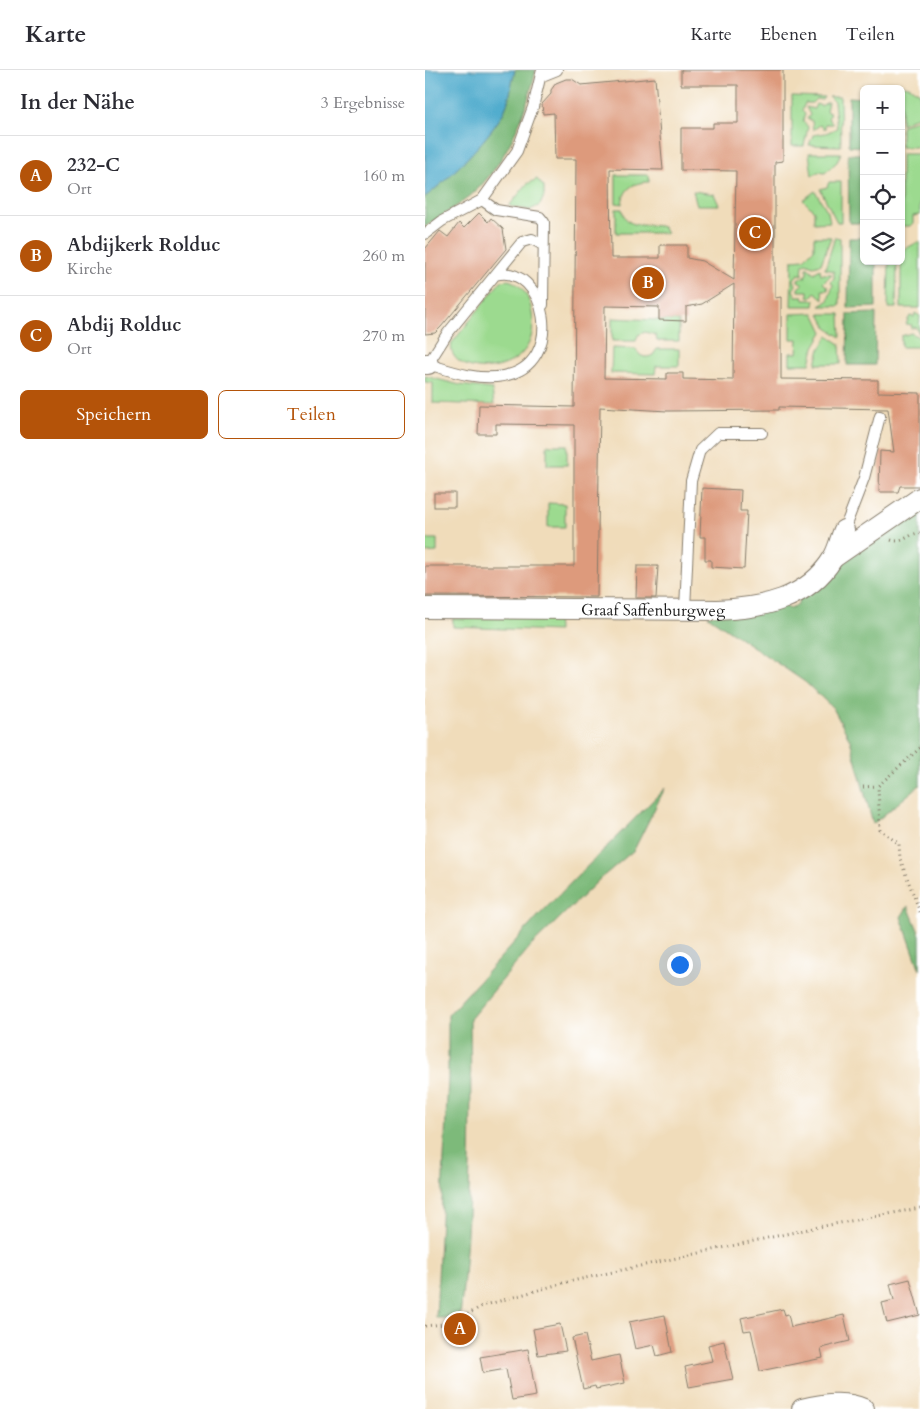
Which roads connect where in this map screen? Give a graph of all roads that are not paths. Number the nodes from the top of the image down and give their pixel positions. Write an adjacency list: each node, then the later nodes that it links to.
1 (557, 70): 2 (lane)
2 (542, 73): 3 (lane)
3 (482, 200): 4 (lane); 5 (lane)
4 (425, 234)
5 (543, 245): 6 (lane); 7 (lane)
6 (495, 275): 7 (lane); 8 (lane)
7 (543, 308): 8 (lane)
8 (426, 364)
9 (880, 416): 12 (lane)
10 (762, 433): 15 (lane)
11 (920, 498): 13 (street)
12 (844, 530): 13 (street, Graaf Saffenburgweg)
13 (833, 558): 15 (street, Graaf Saffenburgweg)
14 (425, 608): 15 (street, Graaf Saffenburgweg)
15 (685, 609)
16 (801, 1409): 17 (street)
17 (865, 1409)

